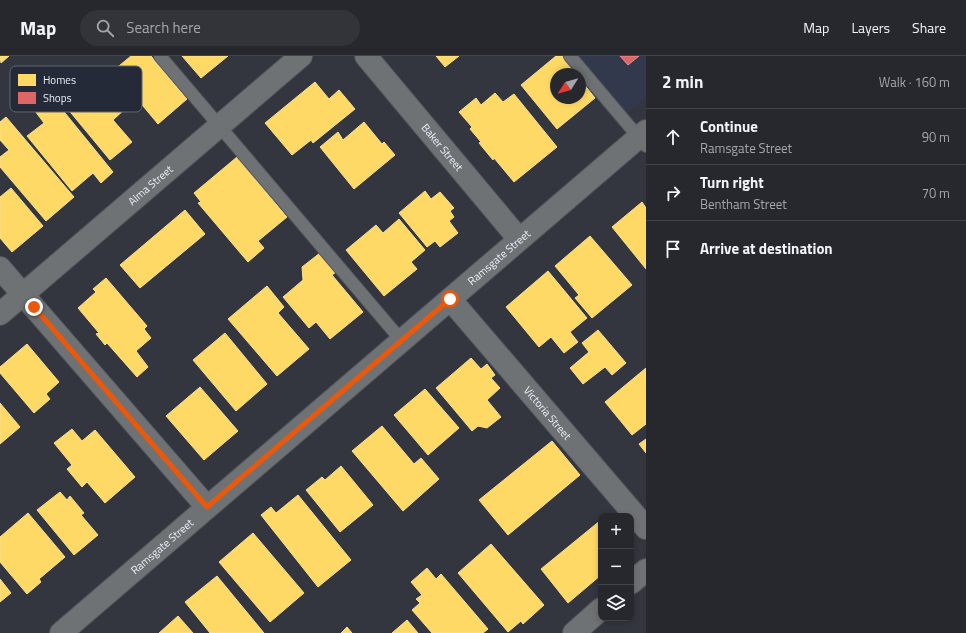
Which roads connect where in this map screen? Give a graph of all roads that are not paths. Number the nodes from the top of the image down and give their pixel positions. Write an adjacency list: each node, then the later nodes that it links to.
1 (160, 56): 5 (lane)
2 (301, 56): 5 (street, Alma Street)
3 (366, 56): 7 (street, Baker Street)
4 (570, 56): 6 (lane)
5 (220, 126): 9 (street, Alma Street); 12 (lane)
6 (644, 138): 7 (street, Ramsgate Street)
7 (519, 239): 10 (street, Ramsgate Street)
8 (0, 268): 9 (street)
9 (23, 294): 11 (street, Alma Street); 13 (street)
10 (450, 299): 12 (street, Ramsgate Street); 14 (street, Victoria Street)
11 (0, 314)
12 (401, 340): 13 (street, Ramsgate Street)
13 (207, 507): 18 (street, Ramsgate Street)
14 (646, 528)
15 (646, 570): 16 (street)
16 (634, 580)
17 (598, 612): 19 (street)
18 (61, 633)
19 (574, 633)

